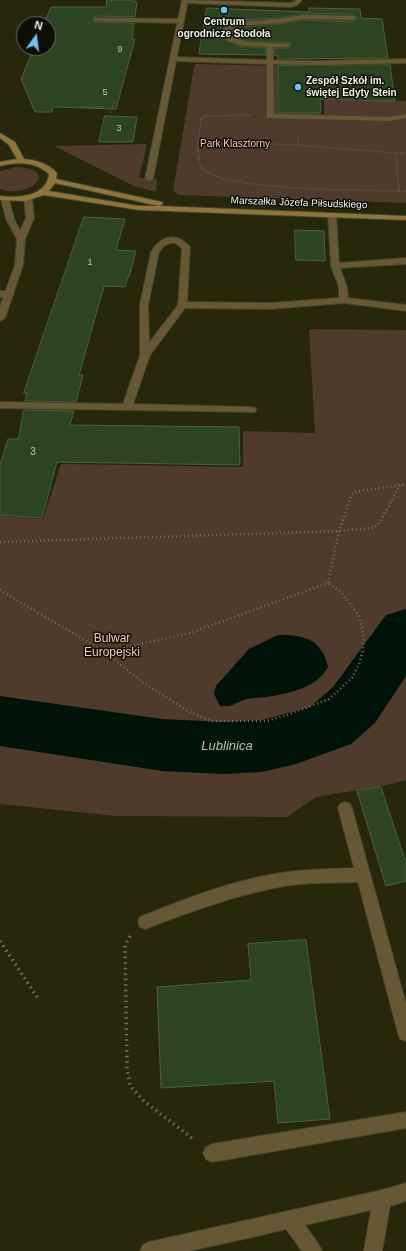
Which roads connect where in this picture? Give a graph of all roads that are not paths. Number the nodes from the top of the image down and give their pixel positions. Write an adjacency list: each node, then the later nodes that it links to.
1 (185, 0): 2 (street); 5 (street)
2 (299, 0)
3 (353, 18): 6 (street)
4 (96, 20): 5 (street)
5 (182, 21): 8 (street)
6 (270, 45): 7 (street); 10 (street)
7 (287, 45)
8 (173, 59): 10 (street); 17 (street)
9 (406, 61): 10 (street)
10 (270, 62): 12 (street)
11 (406, 116): 12 (street)
12 (389, 119): 13 (street)
13 (402, 124)
14 (0, 135): 15 (main road)
15 (21, 160): 16 (main road); 18 (main road)
16 (0, 164)
17 (149, 179)
18 (54, 181): 19 (main road); 22 (main road, Marszałka Józefa Piłsudskiego)
19 (42, 192): 20 (main road); 22 (main road, Marszałka Józefa Piłsudskiego)
20 (28, 197): 21 (main road); 25 (street)
21 (3, 198): 25 (street)
22 (192, 210): 23 (main road, Marszałka Józefa Piłsudskiego)
23 (332, 215): 24 (main road, Marszałka Józefa Piłsudskiego); 27 (street)
24 (406, 218)
25 (21, 239): 29 (street)
26 (406, 261): 27 (street)
27 (335, 266): 30 (street)
28 (0, 294): 29 (street)
29 (10, 294): 33 (street)
30 (344, 300): 31 (street); 32 (street)
31 (182, 305): 34 (street); 34 (street)
32 (406, 308)
33 (0, 318)
34 (145, 355): 36 (street)
35 (0, 405): 36 (street)
36 (127, 408): 37 (street)
37 (252, 410)
38 (345, 808): 39 (street)
39 (362, 875): 40 (street); 41 (street)
40 (145, 922)
41 (406, 1033)
42 (406, 1120): 43 (street)
43 (212, 1153)
44 (406, 1192): 45 (street)
45 (382, 1199): 46 (street); 49 (street)
46 (290, 1220): 47 (street); 48 (street)
47 (149, 1251)
48 (313, 1251)
49 (373, 1251)

